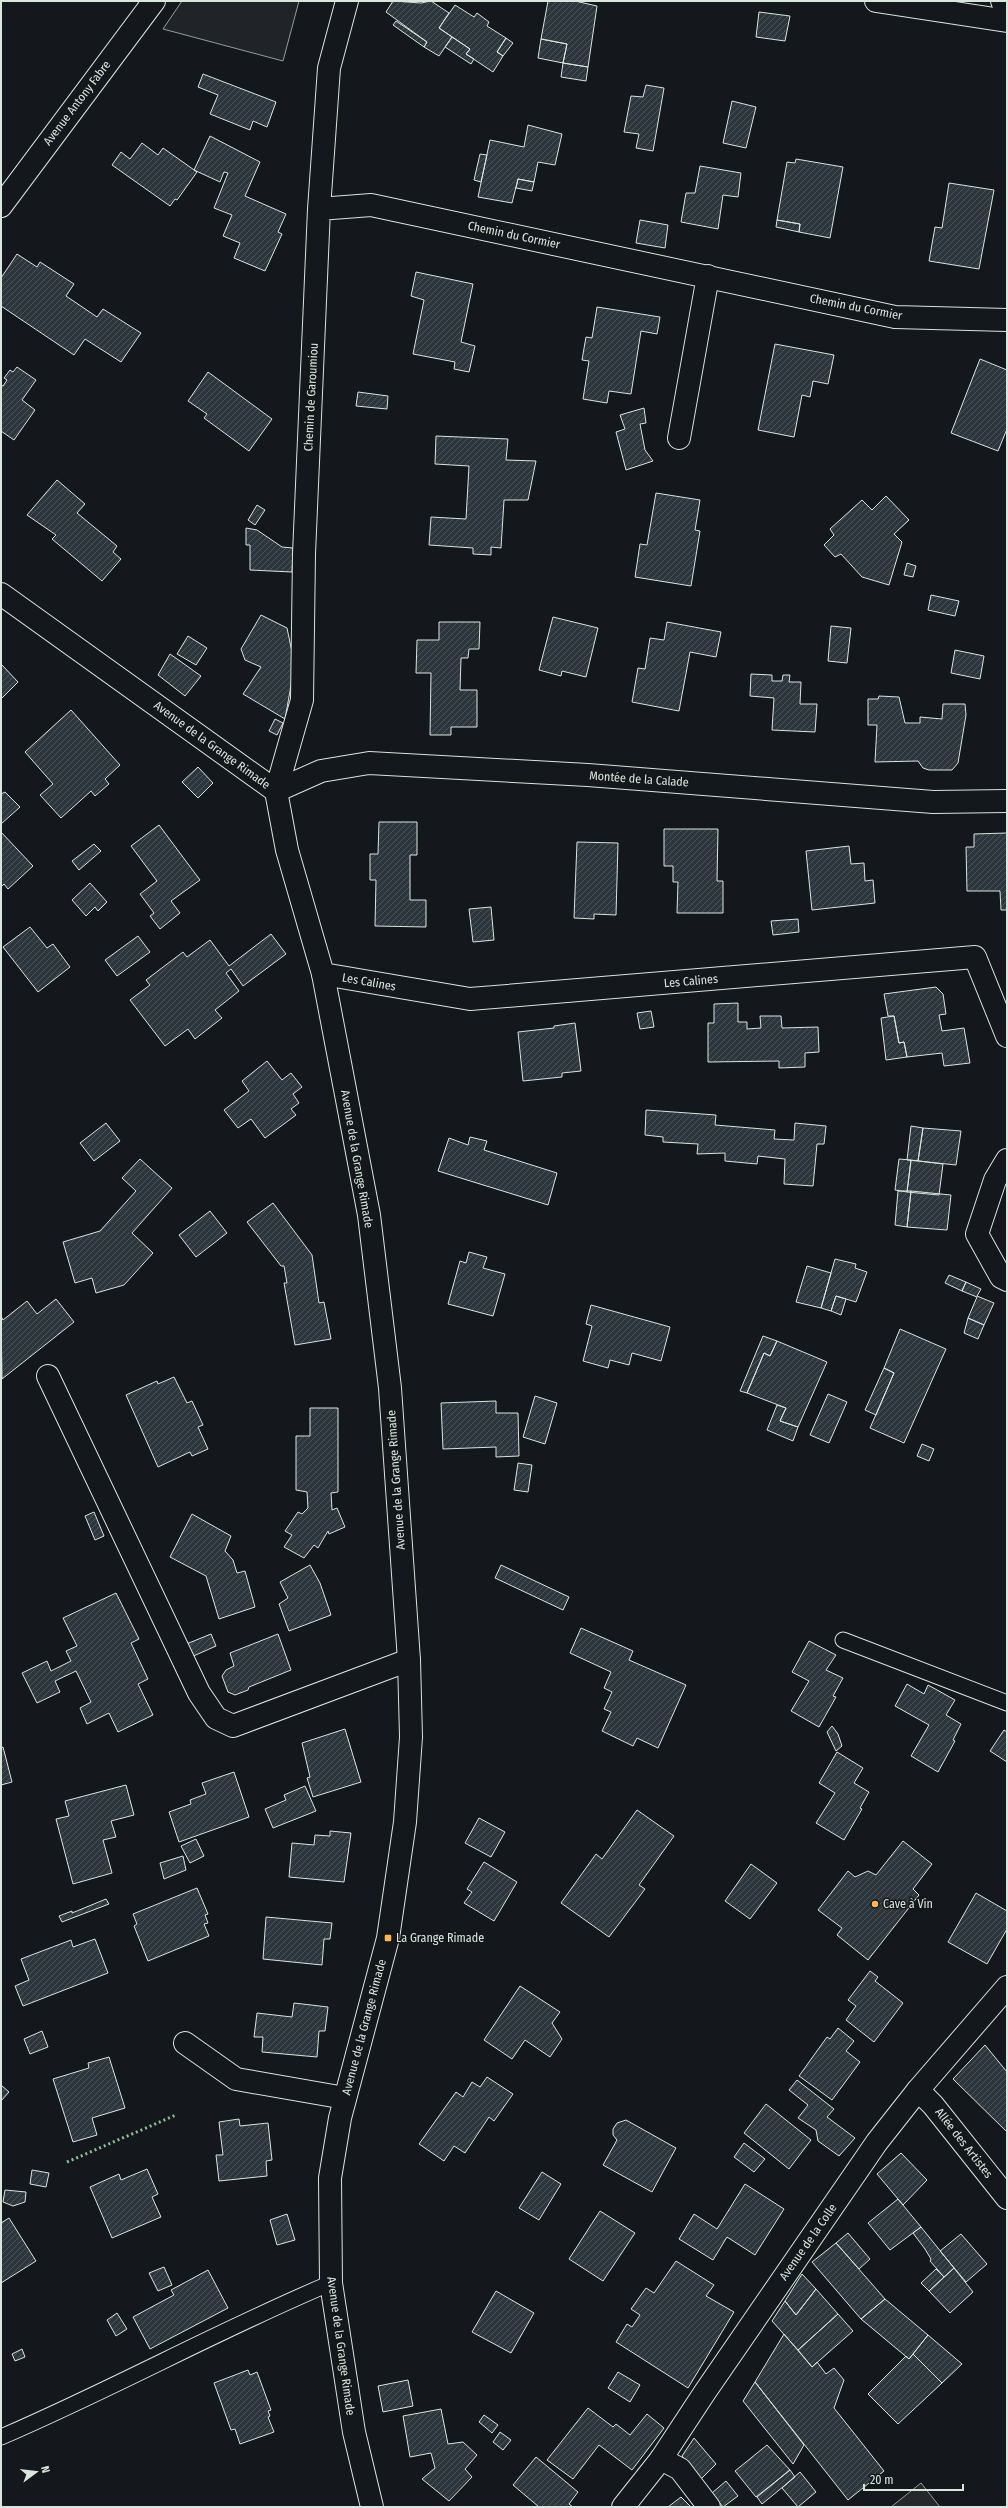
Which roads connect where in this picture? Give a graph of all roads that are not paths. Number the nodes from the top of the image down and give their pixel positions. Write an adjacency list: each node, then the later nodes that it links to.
1 (154, 1): 7 (street, Avenue Antony Fabre)
2 (347, 1): 8 (street, Chemin de Garoumiou)
3 (876, 1): 6 (street)
4 (1002, 1): 5 (street)
5 (1007, 12)
6 (1007, 21)
7 (1, 206)
8 (319, 209): 9 (street, Chemin du Cormier); 13 (street, Chemin de Garoumiou)
9 (708, 276): 10 (street, Chemin du Cormier); 11 (street)
10 (1007, 320)
11 (680, 438)
12 (1, 594): 13 (street, Avenue de la Grange Rimade)
13 (276, 791): 14 (street, Montée de la Calade); 15 (street, Avenue de la Grange Rimade)
14 (1007, 801)
15 (323, 974): 16 (street, Les Calines); 21 (street, Avenue de la Grange Rimade)
16 (1007, 1036)
17 (1007, 1160): 18 (street)
18 (1007, 1280)
19 (48, 1376): 21 (street)
20 (843, 1640): 22 (lane)
21 (409, 1660): 26 (street, Avenue de la Grange Rimade)
22 (1007, 1703)
23 (1007, 1987): 25 (street, Avenue de la Colle)
24 (185, 2043): 26 (street)
25 (918, 2090): 27 (street, Allée des Artistes); 30 (street, Avenue de la Colle)
26 (346, 2098): 28 (street, Avenue de la Grange Rimade)
27 (1007, 2198)
28 (331, 2283): 29 (lane); 31 (street, Avenue de la Grange Rimade)
29 (1, 2437)
30 (661, 2459): 32 (street, Avenue de la Colle); 33 (street)
31 (372, 2507)
32 (623, 2507)
33 (710, 2507)

